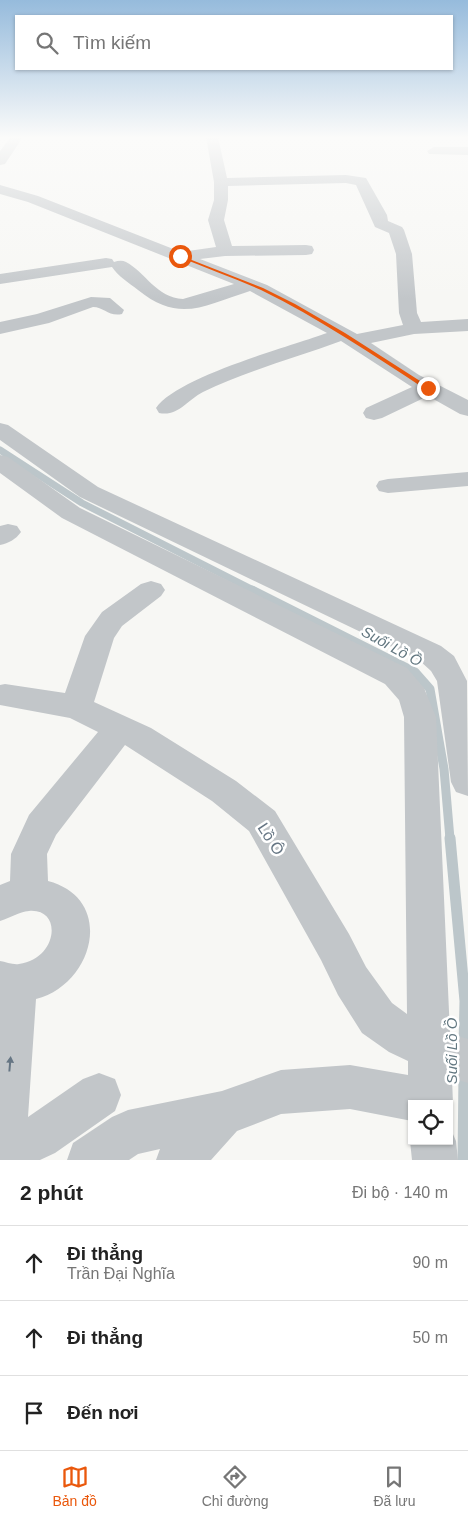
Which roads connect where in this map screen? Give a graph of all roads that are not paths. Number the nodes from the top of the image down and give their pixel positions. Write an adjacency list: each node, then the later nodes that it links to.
1 (7, 191): 6 (street)
2 (221, 191): 5 (street)
3 (366, 191): 12 (street)
4 (306, 250): 5 (street)
5 (225, 251): 6 (street)
6 (180, 256): 8 (street)
7 (0, 279): 8 (street)
8 (251, 285): 13 (street)
9 (115, 310): 11 (street)
10 (468, 325): 12 (street)
11 (0, 328)
12 (414, 328): 13 (street)
13 (349, 337): 14 (street); 15 (street)
14 (428, 388): 16 (street); 17 (street)
15 (167, 408)
16 (468, 409)
17 (374, 413)
18 (0, 430): 26 (street)
19 (0, 462): 29 (street)
20 (468, 479): 21 (street)
21 (388, 486)
22 (151, 590): 24 (street)
23 (2, 692): 24 (street, Lồ Ô)
24 (76, 707): 25 (street, Lồ Ô)
25 (120, 728): 27 (street); 29 (street, Lồ Ô)
26 (468, 782)
27 (16, 899): 28 (street)
28 (8, 982): 35 (street, one-way to 28)
29 (451, 1056): 31 (street)
30 (99, 1095): 35 (street)
31 (437, 1100)
32 (408, 1108): 33 (street)
33 (222, 1114): 36 (street); 37 (street)
34 (434, 1145): 38 (street)
35 (2, 1147)
36 (90, 1160)
37 (179, 1160)
38 (435, 1160)

